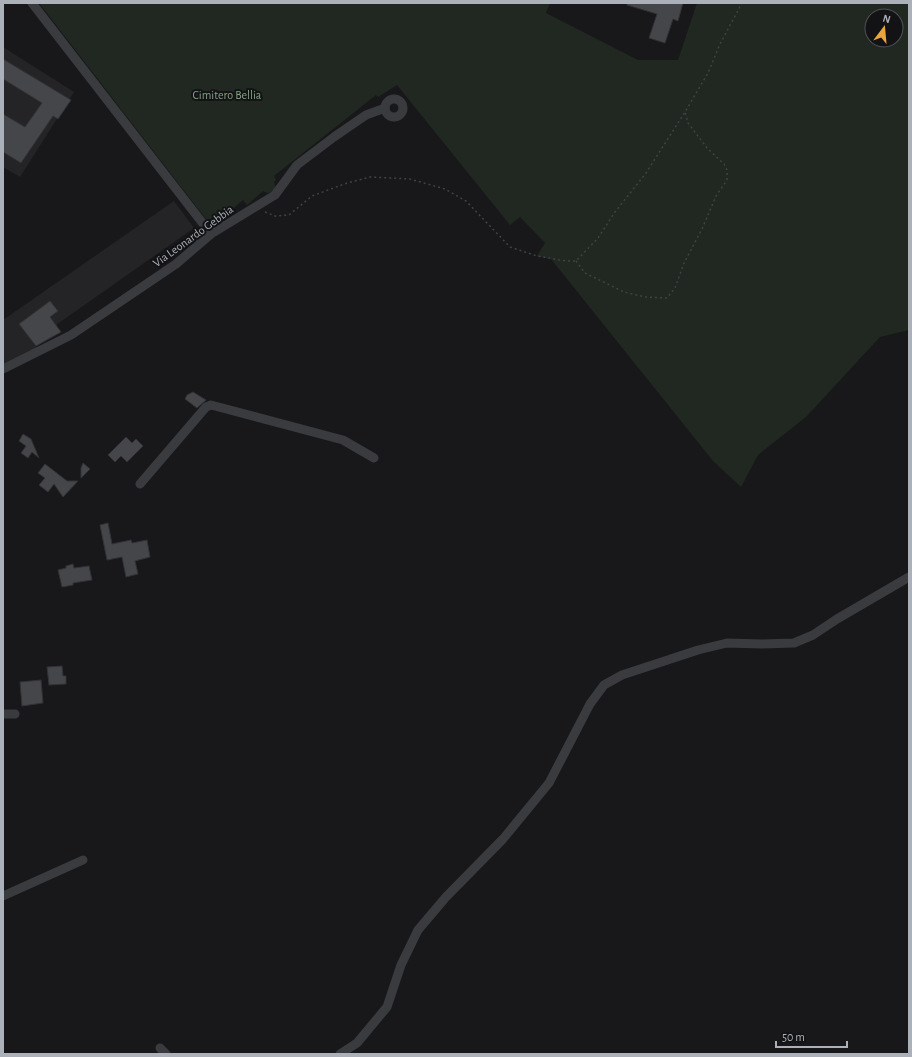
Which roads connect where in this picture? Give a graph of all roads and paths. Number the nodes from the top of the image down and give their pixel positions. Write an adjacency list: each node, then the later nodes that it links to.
1 (32, 3): 6 (street)
2 (742, 3): 4 (path)
3 (385, 108): 5 (street, Via Leonardo Gebbia)
4 (685, 112): 7 (path); 7 (path)
5 (253, 207): 6 (street, Via Leonardo Gebbia); 7 (path)
6 (211, 234): 8 (street, Via Leonardo Gebbia)
7 (576, 261)
8 (3, 369)
9 (374, 458): 10 (street)
10 (140, 484)
11 (909, 577): 16 (street)
12 (3, 714): 13 (street)
13 (15, 714)
14 (84, 860): 15 (street)
15 (3, 896)
16 (340, 1054)

